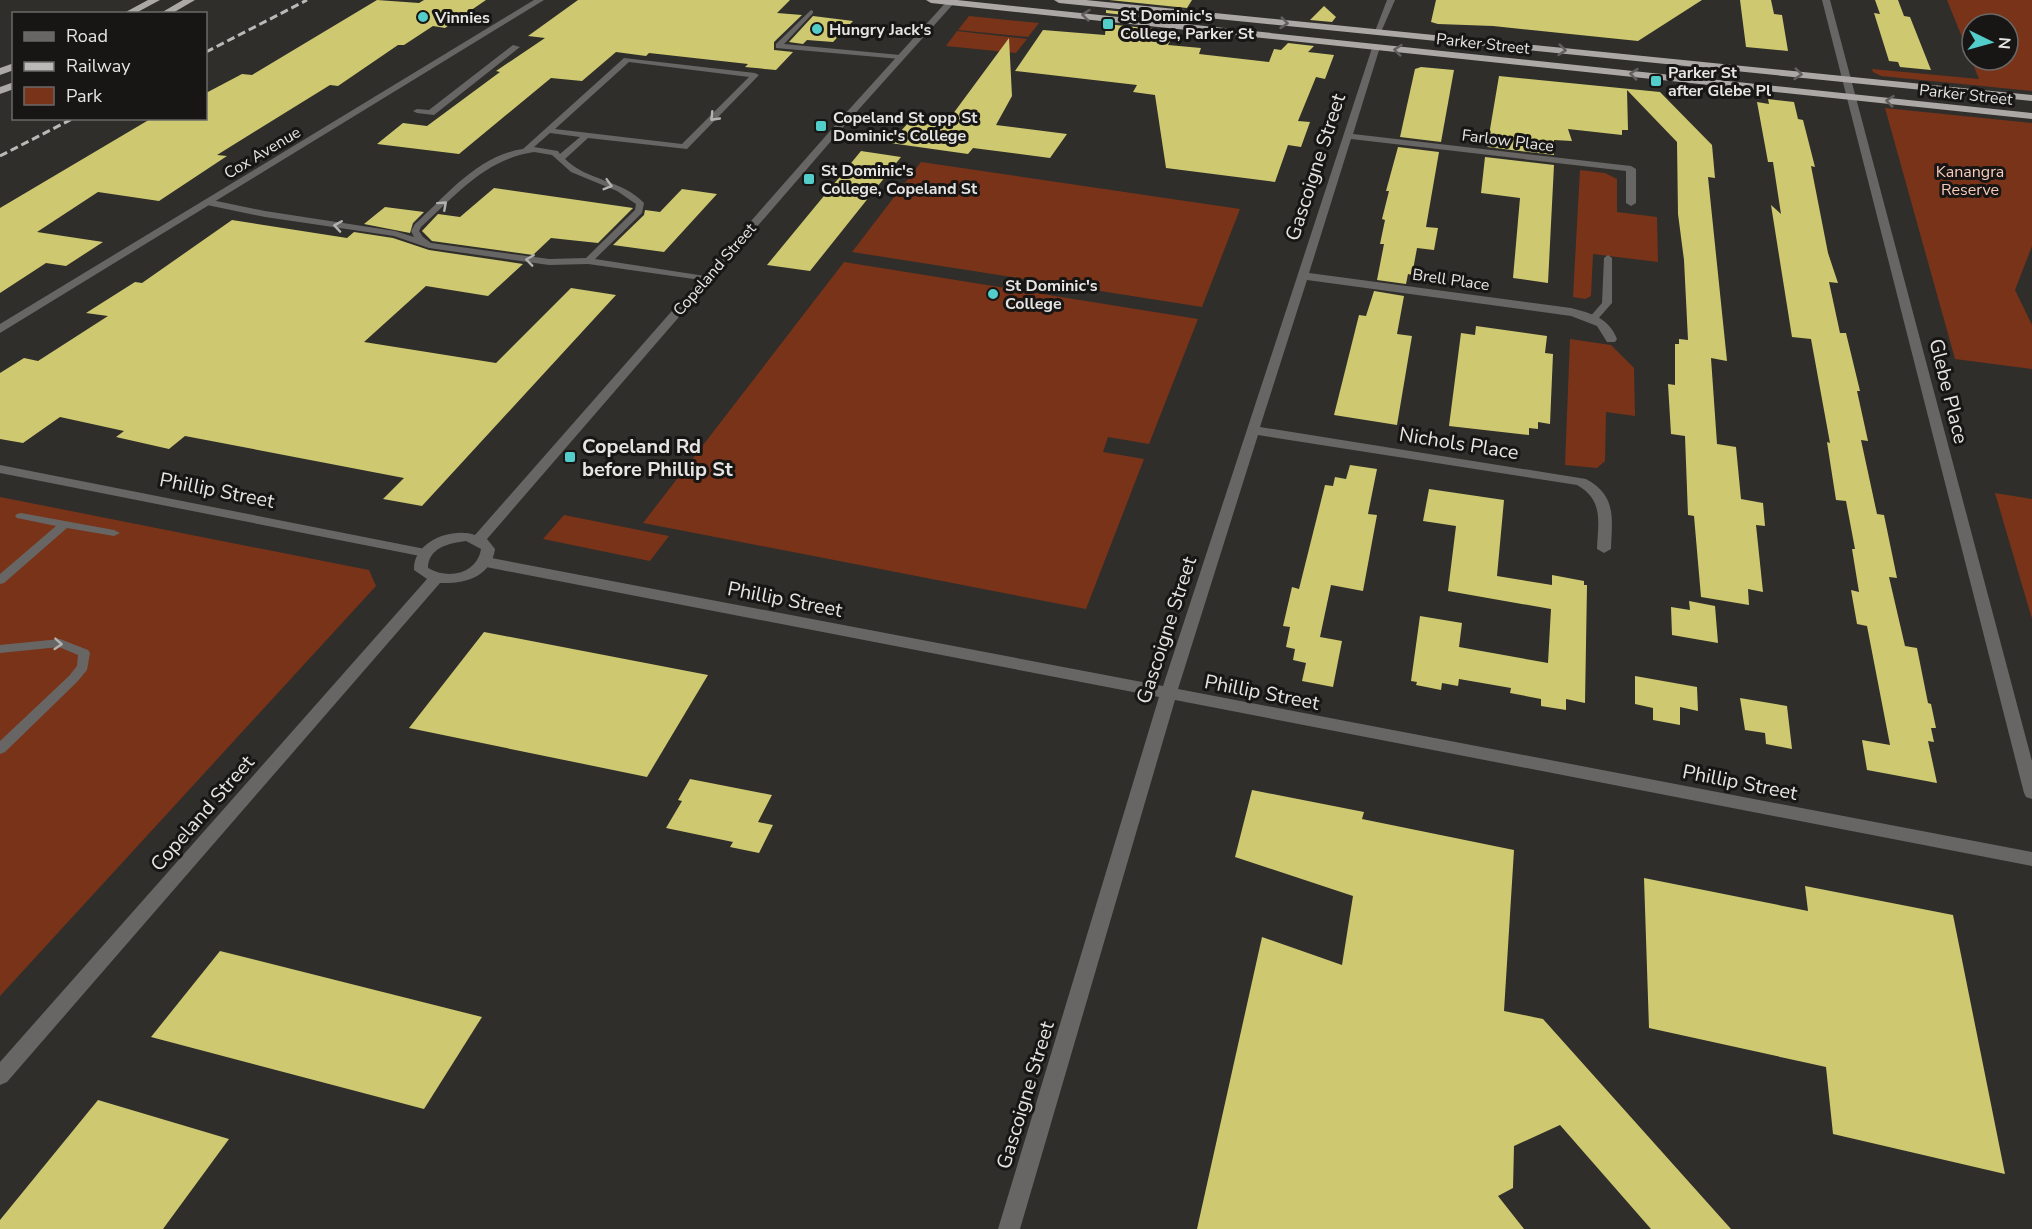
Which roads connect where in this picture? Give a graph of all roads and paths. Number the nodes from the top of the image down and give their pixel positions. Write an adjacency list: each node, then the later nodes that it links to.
1 (155, 0): 9 (highway)
2 (190, 0): 10 (highway)
3 (540, 0): 28 (street, Cox Avenue)
4 (931, 0): 8 (highway, Parker Street)
5 (1059, 0): 12 (highway, Parker Street, one-way to 12)
6 (1391, 0): 12 (street)
7 (1826, 0): 16 (street, Glebe Place)
8 (952, 1): 14 (highway, Parker Street, one-way to 8); 15 (street, Copeland Street)
9 (130, 12)
10 (167, 12)
11 (811, 12): 15 (lane)
12 (1377, 32): 16 (highway, Parker Street, one-way to 16)
13 (516, 47): 18 (lane)
14 (1376, 47): 19 (highway, Parker Street, one-way to 14); 25 (street, Gascoigne Street)
15 (900, 57): 34 (street, Copeland Street)
16 (1847, 79): 19 (street, Glebe Place); 20 (highway, Parker Street)
17 (459, 80): 18 (lane)
18 (472, 81): 21 (lane)
19 (1852, 97): 22 (highway, Parker Street, one-way to 19); 52 (street, Glebe Place)
20 (2032, 98)
21 (417, 111)
22 (2032, 116)
23 (548, 130): 24 (lane); 24 (lane, one-way to 24); 26 (lane)
24 (586, 135): 27 (lane)
25 (1348, 136): 29 (street, Farlow Place); 33 (street, Gascoigne Street)
26 (526, 150): 27 (lane); 30 (lane, one-way to 26)
27 (560, 159): 32 (lane, one-way to 32)
28 (207, 202): 30 (lane, one-way to 28); 36 (street, Cox Avenue)
29 (1631, 203)
30 (429, 245): 32 (lane, one-way to 30)
31 (1608, 258): 35 (lane)
32 (588, 261): 34 (lane)
33 (1303, 276): 35 (street, Brell Place); 38 (street, Gascoigne Street)
34 (705, 279): 43 (street, Copeland Street)
35 (1594, 318): 37 (street)
36 (0, 329)
37 (1611, 339)
38 (1253, 430): 44 (street, Nichols Place); 50 (street, Gascoigne Street)
39 (0, 469): 45 (street, Phillip Street)
40 (21, 516): 41 (lane)
41 (65, 524): 42 (lane); 48 (lane)
42 (114, 533)
43 (478, 540): 45 (street); 46 (street)
44 (1604, 549)
45 (425, 553): 47 (street)
46 (486, 562): 47 (street); 50 (street, Phillip Street)
47 (436, 578): 54 (street, Copeland Street)
48 (0, 580)
49 (0, 649): 51 (lane, one-way to 51)
50 (1168, 695): 53 (street, Phillip Street); 55 (street, Gascoigne Street)
51 (0, 749)
52 (2032, 793)
53 (2032, 860)
54 (0, 1076)
55 (1009, 1229)

